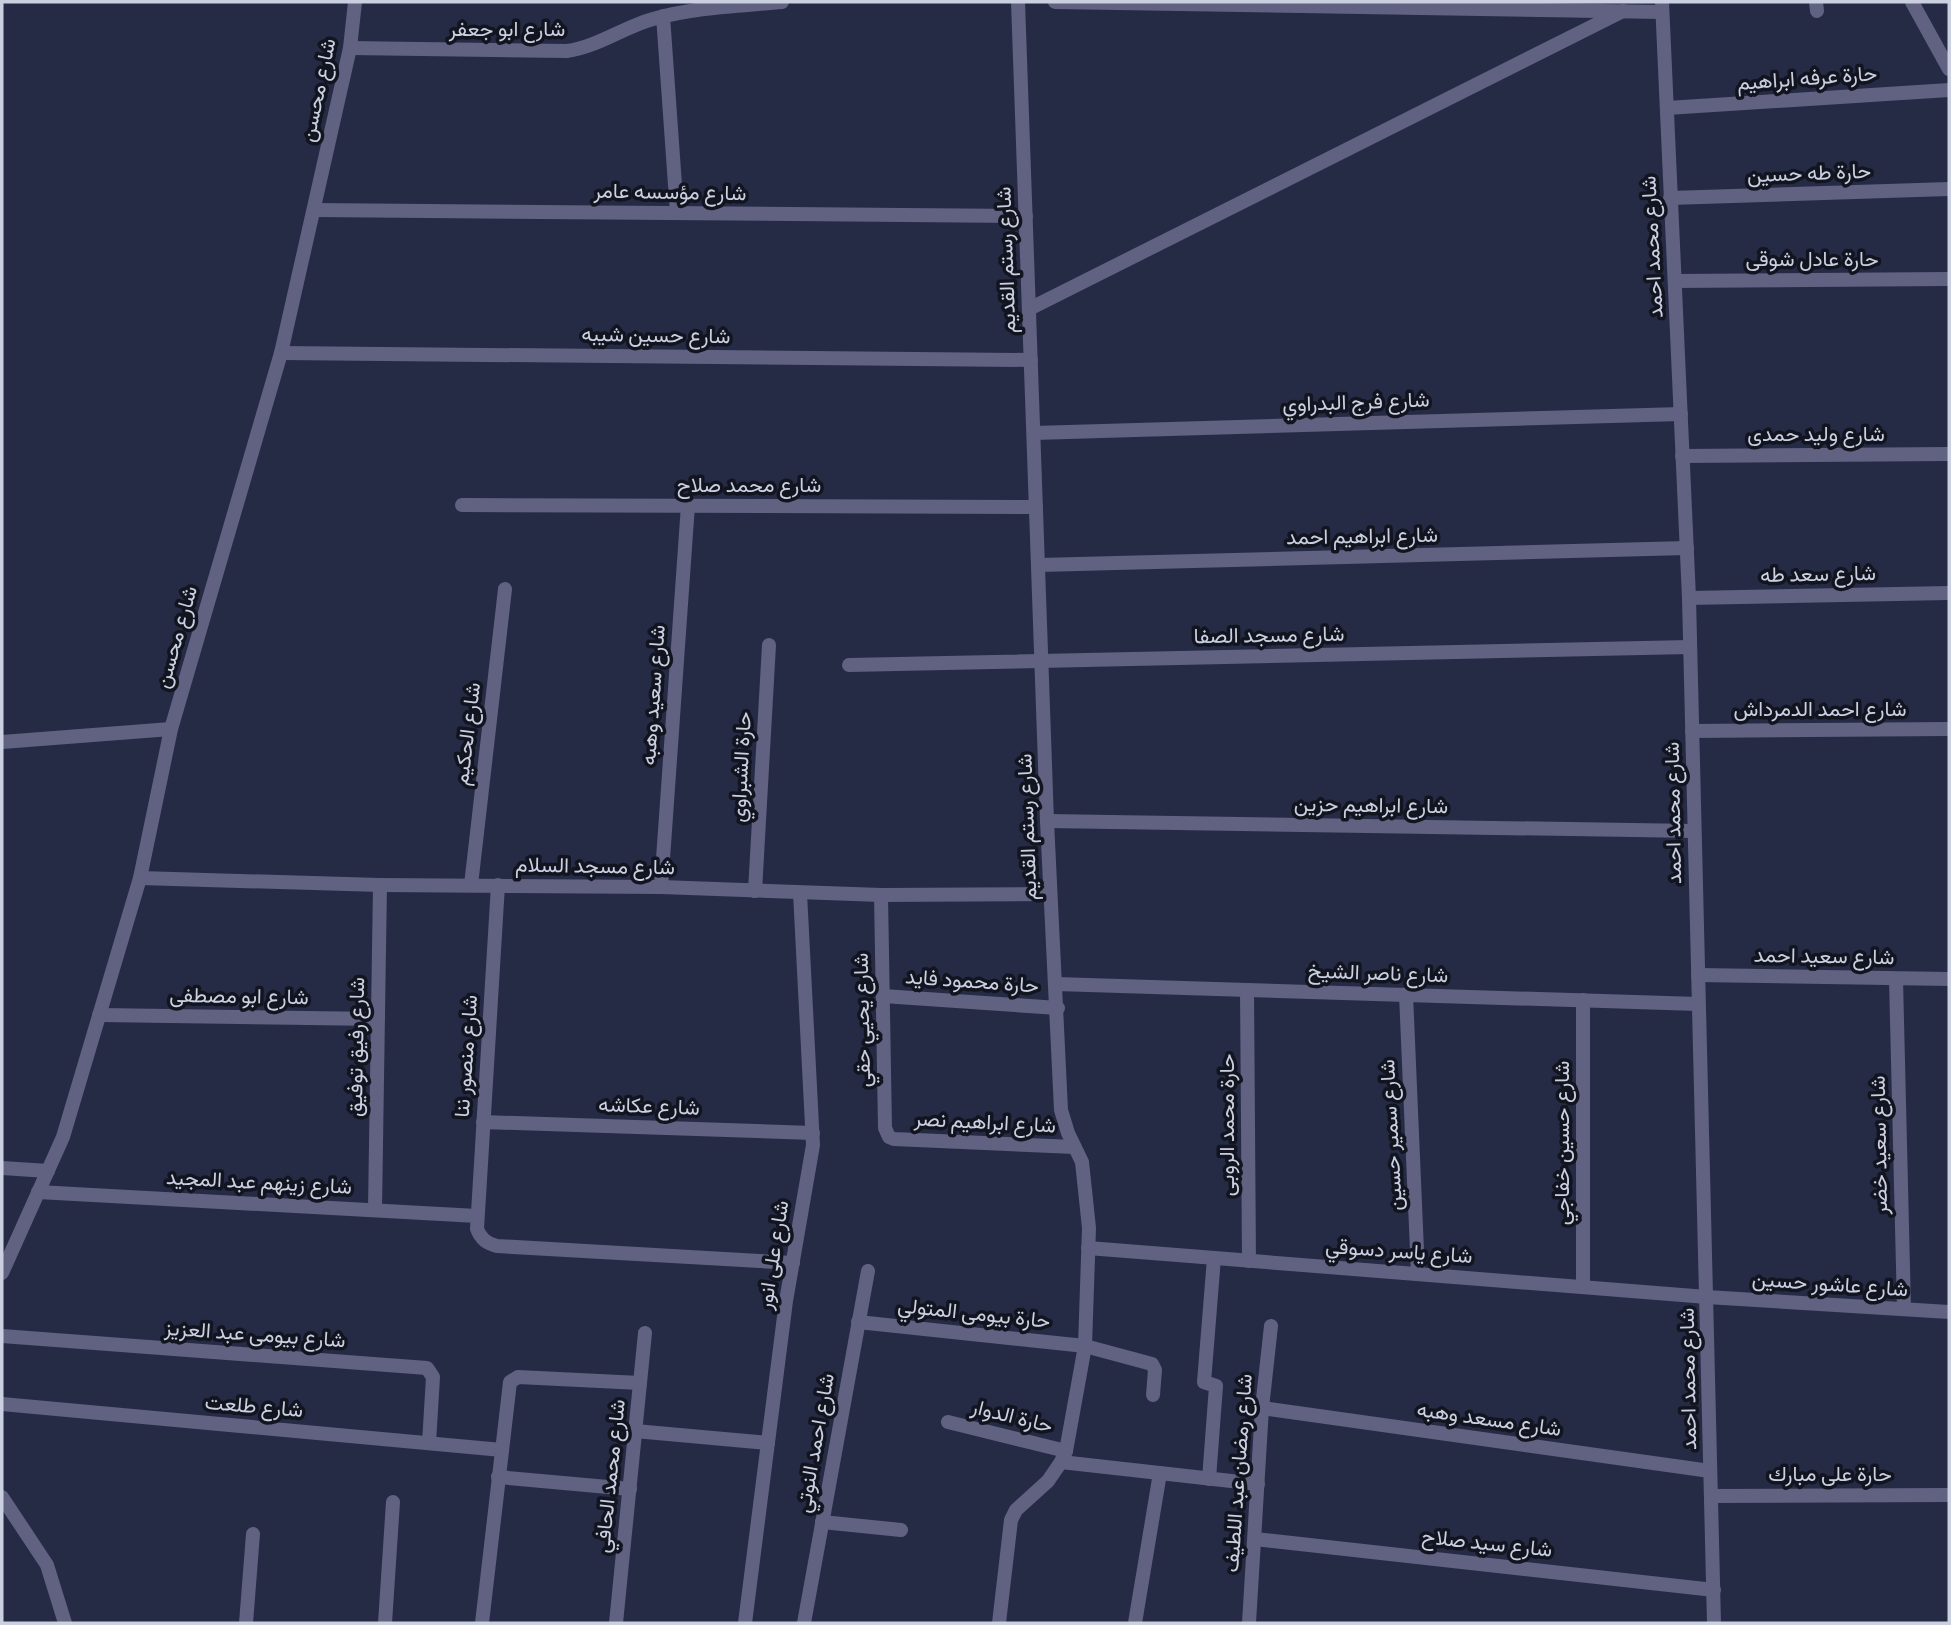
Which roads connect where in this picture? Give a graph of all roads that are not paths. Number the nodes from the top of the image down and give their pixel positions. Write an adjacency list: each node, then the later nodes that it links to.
1 (355, 2): 14 (street, شارع محسن)
2 (782, 2): 7 (street, شارع ابو جعفر)
3 (1018, 2): 22 (street, شارع رستم القديم)
4 (1055, 2): 5 (street)
5 (1065, 2): 8 (street)
6 (1912, 2): 15 (street)
7 (750, 3): 13 (street, شارع ابو جعفر)
8 (1206, 3): 9 (street)
9 (1384, 5): 10 (street)
10 (1537, 6): 12 (street)
11 (1662, 7): 12 (street); 17 (street, شارع محمد احمد)
12 (1623, 11): 25 (street)
13 (663, 16): 14 (street, شارع ابو جعفر); 21 (street)
14 (350, 48): 20 (street, شارع محسن)
15 (1949, 69)
16 (1949, 90): 17 (street, حارة عرفه ابراهيم)
17 (1667, 108): 19 (street, شارع محمد احمد)
18 (1949, 189): 19 (street, حارة طه حسين)
19 (1670, 198): 24 (street, شارع محمد احمد)
20 (314, 210): 21 (street, شارع مؤسسه عامر); 26 (street, شارع محسن)
21 (677, 214): 22 (street, شارع مؤسسه عامر)
22 (1026, 216): 25 (street, شارع رستم القديم)
23 (1949, 279): 24 (street, حارة عادل شوقى)
24 (1675, 281): 28 (street, شارع محمد احمد)
25 (1029, 309): 27 (street, شارع رستم القديم)
26 (281, 353): 27 (street, شارع حسين شيبه); 44 (street, شارع محسن)
27 (1031, 360): 29 (street, شارع رستم القديم)
28 (1681, 414): 29 (street, شارع فرج البدراوي); 31 (street, شارع محمد احمد)
29 (1034, 433): 34 (street, شارع رستم القديم)
30 (1949, 454): 31 (street, شارع وليد حمدى)
31 (1682, 456): 35 (street, شارع محمد احمد)
32 (461, 505): 33 (street, شارع محمد صلاح)
33 (688, 505): 34 (street, شارع محمد صلاح); 54 (street, شارع سعيد وهبه)
34 (1036, 507): 36 (street, شارع رستم القديم)
35 (1687, 548): 36 (street, شارع ابراهيم احمد); 39 (street, شارع محمد احمد)
36 (1039, 565): 42 (street, شارع رستم القديم)
37 (505, 589): 52 (street, شارع الحكيم)
38 (1949, 593): 39 (street, شارع سعد طه)
39 (1689, 598): 41 (street, شارع محمد احمد)
40 (769, 645): 55 (street, حارة الشبراوي)
41 (1690, 647): 42 (street, شارع مسجد الصفا); 46 (street, شارع محمد احمد)
42 (1042, 661): 43 (street, شارع مسجد الصفا); 48 (street, شارع رستم القديم)
43 (849, 665)
44 (171, 729): 47 (street); 50 (street, شارع محسن)
45 (1949, 729): 46 (street, شارع احمد الدمرداش)
46 (1692, 731): 49 (street, شارع محمد احمد)
47 (2, 742)
48 (1047, 821): 49 (street, شارع ابراهيم حزين); 57 (street, شارع رستم القديم)
49 (1694, 831): 59 (street, شارع محمد احمد)
50 (140, 878): 51 (street, شارع مسجد السلام); 69 (street, شارع محسن)
51 (380, 885): 52 (street, شارع مسجد السلام); 70 (street, شارع رفيق توفيق)
52 (471, 885): 53 (street, شارع مسجد السلام)
53 (498, 886): 54 (street, شارع مسجد السلام); 71 (street, شارع منصور ننا)
54 (661, 887): 55 (street, شارع مسجد السلام)
55 (755, 891): 56 (street, شارع مسجد السلام)
56 (800, 893): 58 (street, شارع مسجد السلام); 72 (street, شارع على انور)
57 (1050, 894): 58 (street, شارع مسجد السلام); 62 (street, شارع رستم القديم)
58 (881, 895): 65 (street, شارع يحيي حقي)
59 (1698, 975): 60 (street, شارع سعيد احمد); 67 (street, شارع محمد احمد)
60 (1896, 979): 61 (street, شارع سعيد احمد); 89 (street, شارع سعيد خضر)
61 (1949, 979)
62 (1056, 984): 63 (street, شارع ناصر الشيخ); 68 (street, شارع رستم القديم)
63 (1247, 990): 64 (street, شارع ناصر الشيخ); 82 (street, حارة محمد الروبى)
64 (1406, 994): 66 (street, شارع ناصر الشيخ); 86 (street, شارع سمير حسين)
65 (883, 996): 68 (street, حارة محمود فايد); 73 (street, شارع يحيي حقي)
66 (1583, 1000): 67 (street, شارع ناصر الشيخ); 87 (street, شارع حسين خفاجي)
67 (1698, 1004): 88 (street, شارع محمد احمد)
68 (1058, 1008): 74 (street, شارع رستم القديم)
69 (99, 1015): 70 (street, شارع ابو مصطفى); 76 (street, شارع محسن)
70 (377, 1019): 78 (street, شارع رفيق توفيق)
71 (483, 1122): 72 (street, شارع عكاشه); 79 (street, شارع منصور ننا)
72 (813, 1133): 83 (street, شارع على انور)
73 (894, 1139): 74 (street, شارع ابراهيم نصر)
74 (1074, 1147): 80 (street, شارع رستم القديم)
75 (2, 1168): 76 (street)
76 (48, 1171): 77 (street, شارع محسن)
77 (38, 1192): 78 (street, شارع زينهم عبد المجيد); 85 (street, شارع محسن)
78 (375, 1209): 79 (street, شارع زينهم عبد المجيد)
79 (477, 1222): 83 (street, شارع زينهم عبد المجيد)
80 (1088, 1248): 81 (street, شارع ياسر دسوقي); 95 (street, شارع رستم القديم)
81 (1214, 1258): 82 (street, شارع ياسر دسوقي); 109 (street)
82 (1249, 1261): 86 (street, شارع ياسر دسوقي)
83 (793, 1263): 103 (street, شارع على انور)
84 (868, 1271): 91 (street, شارع احمد النوتي)
85 (2, 1273)
86 (1418, 1274): 87 (street, شارع ياسر دسوقي)
87 (1583, 1287): 88 (street, شارع ياسر دسوقي)
88 (1707, 1297): 89 (street, شارع عاشور حسين); 106 (street, شارع محمد احمد)
89 (1904, 1309): 90 (street, شارع عاشور حسين)
90 (1949, 1312)
91 (859, 1322): 95 (street, حارة بيومى المتولي); 116 (street, شارع احمد النوتي)
92 (1271, 1326): 99 (street, شارع رمضان عبد اللطيف)
93 (645, 1333): 96 (street, شارع محمد الحافي)
94 (2, 1336): 102 (street, شارع بيومى عبد العزيز)
95 (1085, 1346): 97 (street, حارة بيومى المتولي); 105 (street, شارع رستم القديم)
96 (640, 1383): 101 (street, شارع محمد الحافي); 104 (street)
97 (1153, 1395)
98 (2, 1404): 102 (street, شارع طلعت)
99 (1262, 1408): 106 (street, شارع مسعد وهبه); 110 (street, شارع رمضان عبد اللطيف)
100 (948, 1422): 105 (street, حارة الدوار)
101 (635, 1431): 103 (street); 111 (street, شارع محمد الحافي)
102 (429, 1443): 104 (street, شارع طلعت)
103 (768, 1443): 126 (street, شارع على انور)
104 (502, 1450): 108 (street)
105 (1063, 1456): 107 (street, حارة الدوار); 128 (street, شارع رستم القديم)
106 (1710, 1472): 113 (street, شارع محمد احمد)
107 (1160, 1473): 109 (street, حارة الدوار); 129 (street)
108 (498, 1477): 111 (street); 124 (street)
109 (1209, 1479): 110 (street, حارة الدوار)
110 (1258, 1485): 119 (street, شارع رمضان عبد اللطيف)
111 (630, 1489): 125 (street, شارع محمد الحافي)
112 (1949, 1495): 113 (street, حارة على مبارك)
113 (1711, 1496): 120 (street, شارع محمد احمد)
114 (2, 1497): 121 (street)
115 (393, 1502): 123 (street)
116 (822, 1522): 117 (street); 127 (street, شارع احمد النوتي)
117 (901, 1530)
118 (253, 1534): 122 (street)
119 (1255, 1539): 120 (street, شارع سيد صلاح); 130 (street, شارع رمضان عبد اللطيف)
120 (1714, 1590): 131 (street, شارع محمد احمد)
121 (65, 1623)
122 (246, 1623)
123 (385, 1623)
124 (482, 1623)
125 (616, 1623)
126 (745, 1623)
127 (804, 1623)
128 (999, 1623)
129 (1135, 1623)
130 (1249, 1623)
131 (1714, 1623)

